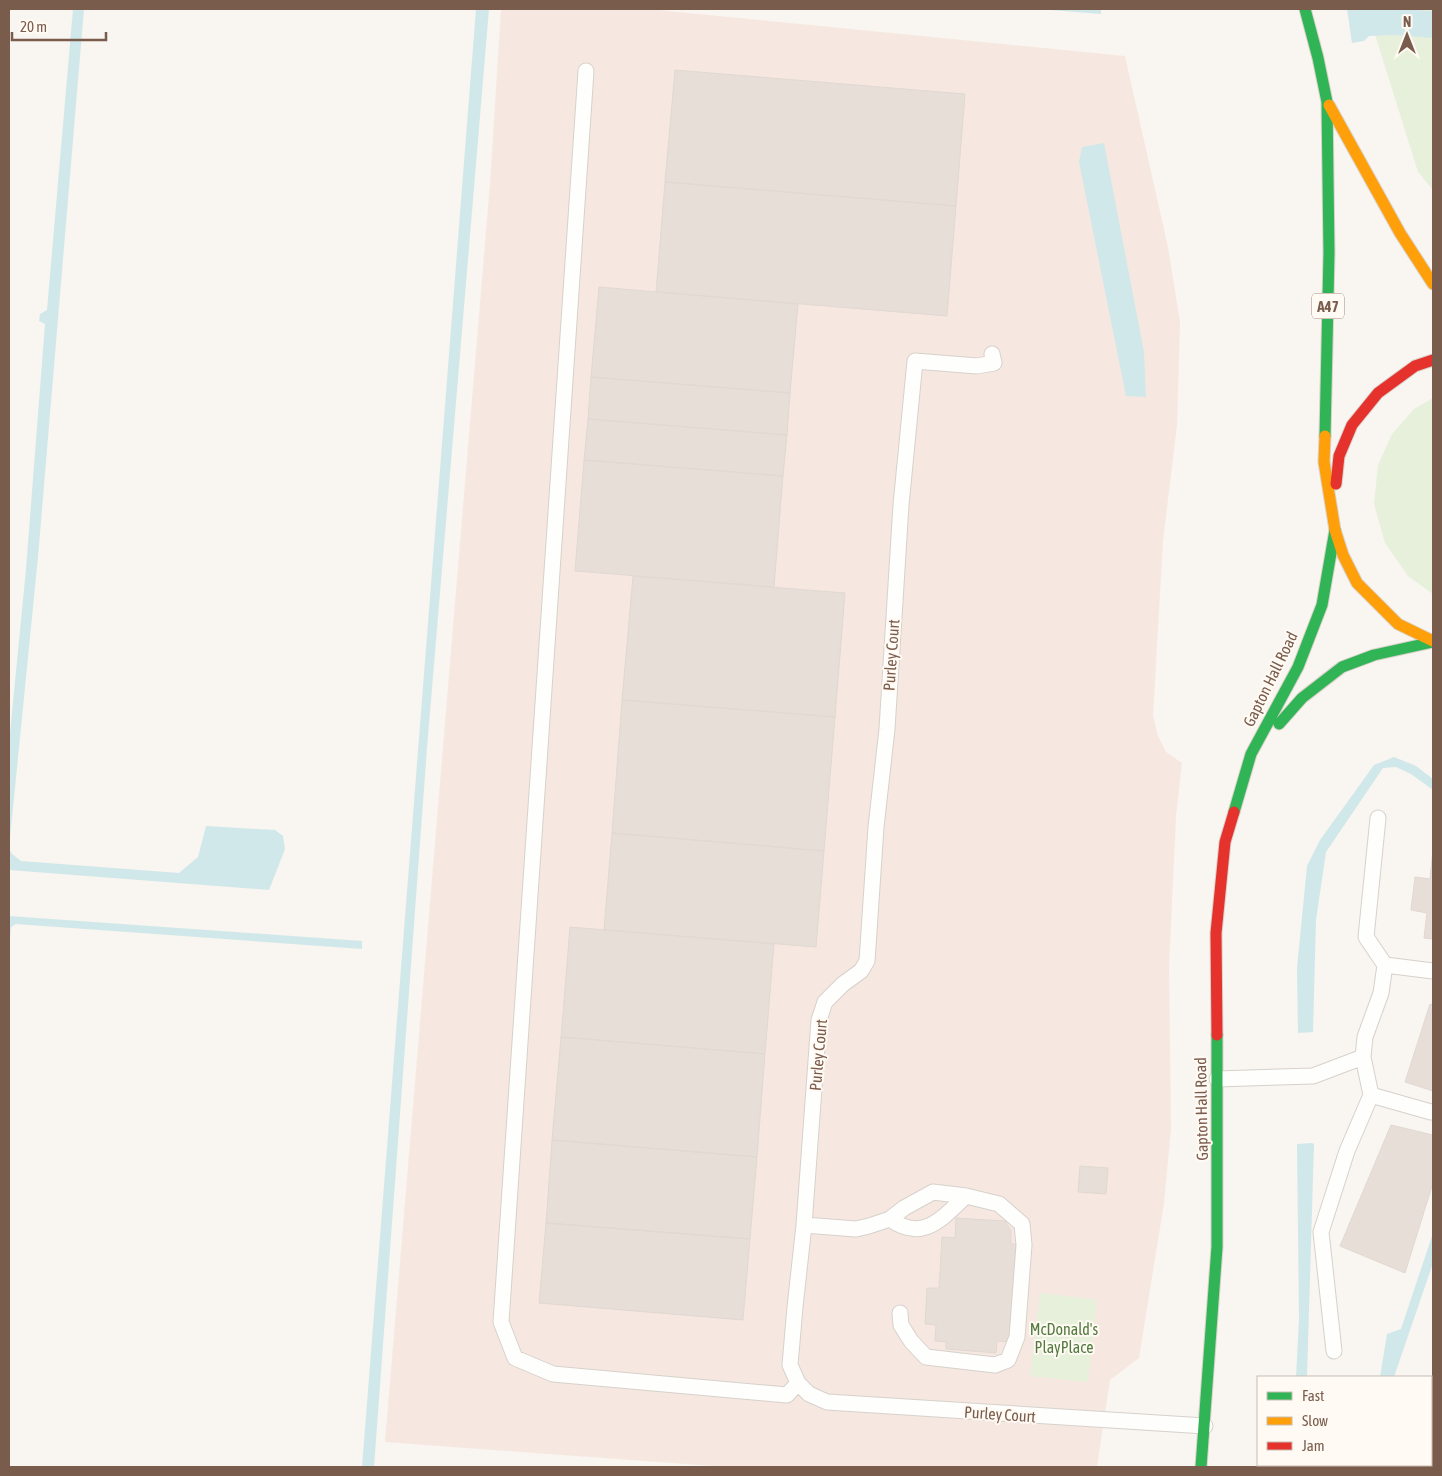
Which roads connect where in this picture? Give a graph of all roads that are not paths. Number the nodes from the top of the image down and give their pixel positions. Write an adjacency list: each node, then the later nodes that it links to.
1 (1305, 9): 3 (main road, A47)
2 (586, 71): 23 (lane)
3 (1327, 102): 4 (main road, A47); 7 (main road, A47)
4 (1433, 284)
5 (992, 354): 20 (lane, Purley Court)
6 (1433, 360): 7 (main road)
7 (1332, 510): 8 (main road)
8 (1335, 530): 9 (main road); 10 (main road, Gapton Hall Road)
9 (1433, 641): 10 (main road, Gapton Hall Road)
10 (1251, 754): 15 (main road, Gapton Hall Road)
11 (1378, 818): 12 (lane)
12 (1385, 964): 13 (lane); 14 (lane)
13 (1433, 971)
14 (1363, 1057): 15 (lane); 16 (lane)
15 (1217, 1079): 24 (main road, Gapton Hall Road)
16 (1371, 1095): 17 (lane); 22 (lane)
17 (1431, 1112)
18 (966, 1196): 19 (lane); 19 (lane); 21 (lane)
19 (890, 1219): 20 (lane)
20 (804, 1225): 23 (lane, Purley Court)
21 (900, 1313)
22 (1334, 1351)
23 (798, 1383): 24 (lane, Purley Court)
24 (1205, 1426): 25 (main road, Gapton Hall Road)
25 (1202, 1467)

